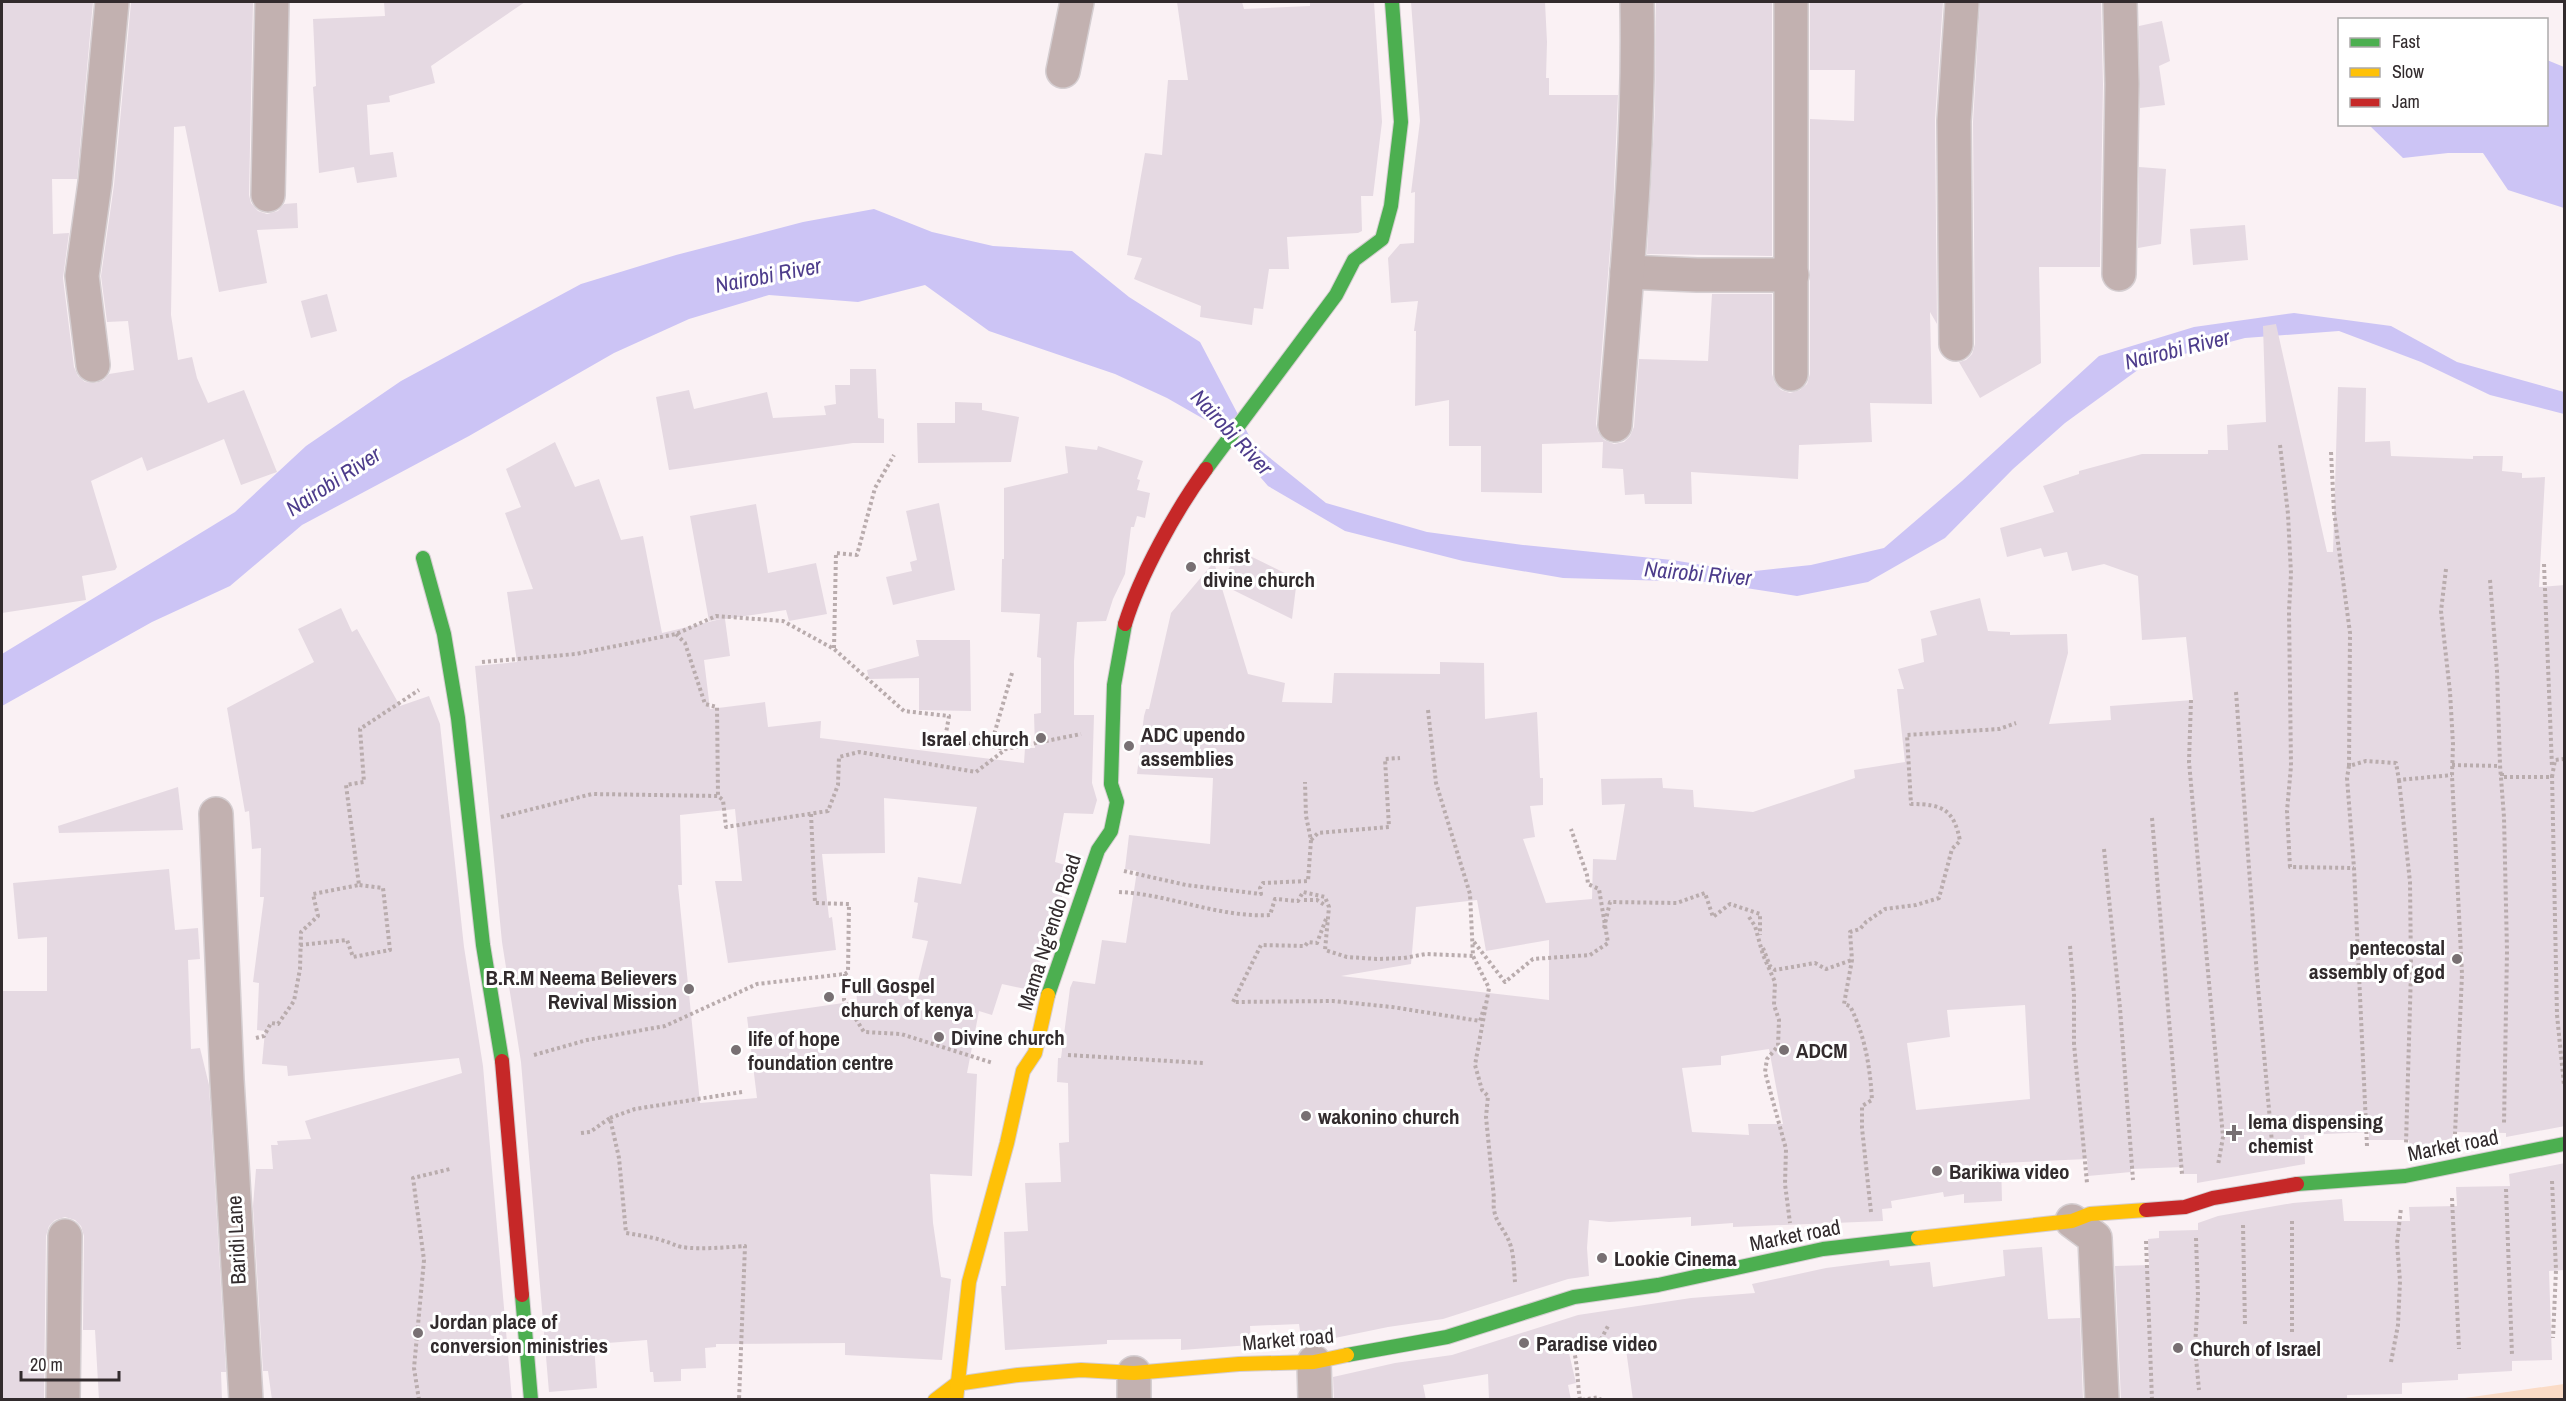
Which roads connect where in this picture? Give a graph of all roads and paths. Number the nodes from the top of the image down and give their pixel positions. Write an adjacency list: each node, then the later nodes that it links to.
1 (112, 2): 15 (street)
2 (272, 2): 10 (street)
3 (1077, 2): 9 (street)
4 (1392, 2): 53 (street, Mama Ng'endo Road)
5 (1637, 2): 11 (street)
6 (1791, 2): 13 (street)
7 (1962, 2): 14 (street)
8 (2120, 2): 12 (street)
9 (1063, 70)
10 (268, 195)
11 (1628, 272): 13 (street); 17 (street)
12 (2119, 274)
13 (1792, 275): 16 (street)
14 (1956, 344)
15 (93, 365)
16 (1791, 374)
17 (1615, 425)
18 (2280, 446): 54 (path)
19 (2331, 452): 40 (path)
20 (894, 454): 26 (path)
21 (423, 558): 27 (street)
22 (2544, 564): 42 (path)
23 (2446, 569): 41 (path)
24 (2490, 580): 39 (path)
25 (676, 634): 26 (path); 30 (path); 45 (path)
26 (834, 649): 35 (path)
27 (451, 668): 30 (street); 55 (path)
28 (1012, 673): 35 (path)
29 (2236, 692): 84 (path)
30 (454, 694): 49 (street)
31 (2191, 700): 86 (path)
32 (1428, 710): 61 (path)
33 (2016, 723): 65 (path)
34 (1092, 731): 36 (path)
35 (991, 745): 36 (path)
36 (1006, 749): 47 (path)
37 (1400, 758): 51 (path)
38 (2565, 759): 42 (path)
39 (2500, 765): 41 (path); 42 (path); 78 (path)
40 (2349, 766): 43 (path); 54 (path)
41 (2452, 776): 43 (path); 79 (path)
42 (2552, 777): 73 (path)
43 (2399, 780): 81 (path)
44 (1305, 782): 51 (path)
45 (718, 796): 47 (path); 49 (path)
46 (216, 814): 68 (street, Baridi Lane)
47 (811, 814): 66 (path)
48 (2152, 818): 87 (path)
49 (469, 825): 71 (street)
50 (1571, 829): 59 (path)
51 (1311, 840): 53 (path)
52 (2104, 849): 88 (path)
53 (1098, 850): 57 (street, Mama Ng'endo Road)
54 (2354, 868): 82 (path)
55 (359, 885): 62 (path); 62 (path)
56 (1304, 900): 67 (path)
57 (1080, 902): 64 (path); 69 (street, Mama Ng'endo Road)
58 (1749, 917): 60 (path)
59 (1604, 928): 60 (path); 61 (path)
60 (1760, 938): 65 (path); 92 (path)
61 (1473, 941): 64 (path)
62 (300, 945): 68 (path)
63 (2070, 946): 89 (path)
64 (1473, 956): 67 (path)
65 (1852, 960): 91 (path)
66 (845, 974): 71 (path); 72 (path)
67 (1486, 1001): 93 (path)
68 (226, 1045): 105 (street, Baridi Lane)
69 (1035, 1053): 70 (path); 72 (street, Mama Ng'endo Road)
70 (1203, 1063)
71 (502, 1064): 107 (street)
72 (1023, 1071): 101 (street, Mama Ng'endo Road)
73 (2565, 1085)
74 (742, 1092): 75 (path)
75 (610, 1118): 76 (path); 108 (path)
76 (581, 1133)
77 (2558, 1145): 78 (street, Market road); 96 (path)
78 (2506, 1156): 79 (street, Market road); 98 (path)
79 (2451, 1168): 81 (street, Market road); 97 (path)
80 (450, 1169): 106 (path)
81 (2405, 1176): 82 (street, Market road); 100 (path)
82 (2368, 1179): 83 (street, Market road)
83 (2291, 1184): 84 (street, Market road); 95 (path)
84 (2276, 1188): 85 (street, Market road)
85 (2243, 1194): 86 (street, Market road); 94 (path)
86 (2213, 1198): 87 (street, Market road)
87 (2185, 1207): 88 (street, Market road); 103 (path)
88 (2135, 1210): 89 (street, Market road); 115 (path)
89 (2081, 1218): 91 (street, Market road); 114 (street)
90 (65, 1236): 104 (street)
91 (1877, 1242): 92 (street, Market road)
92 (1794, 1256): 93 (street, Market road)
93 (1532, 1310): 99 (street, Market road)
94 (2245, 1325)
95 (2292, 1332)
96 (2553, 1338)
97 (2459, 1349)
98 (2512, 1355)
99 (1314, 1362): 102 (street, Market road); 111 (street)
100 (2391, 1362)
101 (956, 1384): 102 (street, Market road); 109 (street); 110 (street, Mama Ng'endo Road)
102 (1134, 1387)
103 (2199, 1390)
104 (63, 1400)
105 (246, 1400)
106 (419, 1400)
107 (531, 1400)
108 (739, 1400)
109 (935, 1400)
110 (956, 1400)
111 (1315, 1400)
112 (1582, 1400): 113 (path)
113 (1600, 1400)
114 (2102, 1400)
115 (2152, 1400)

